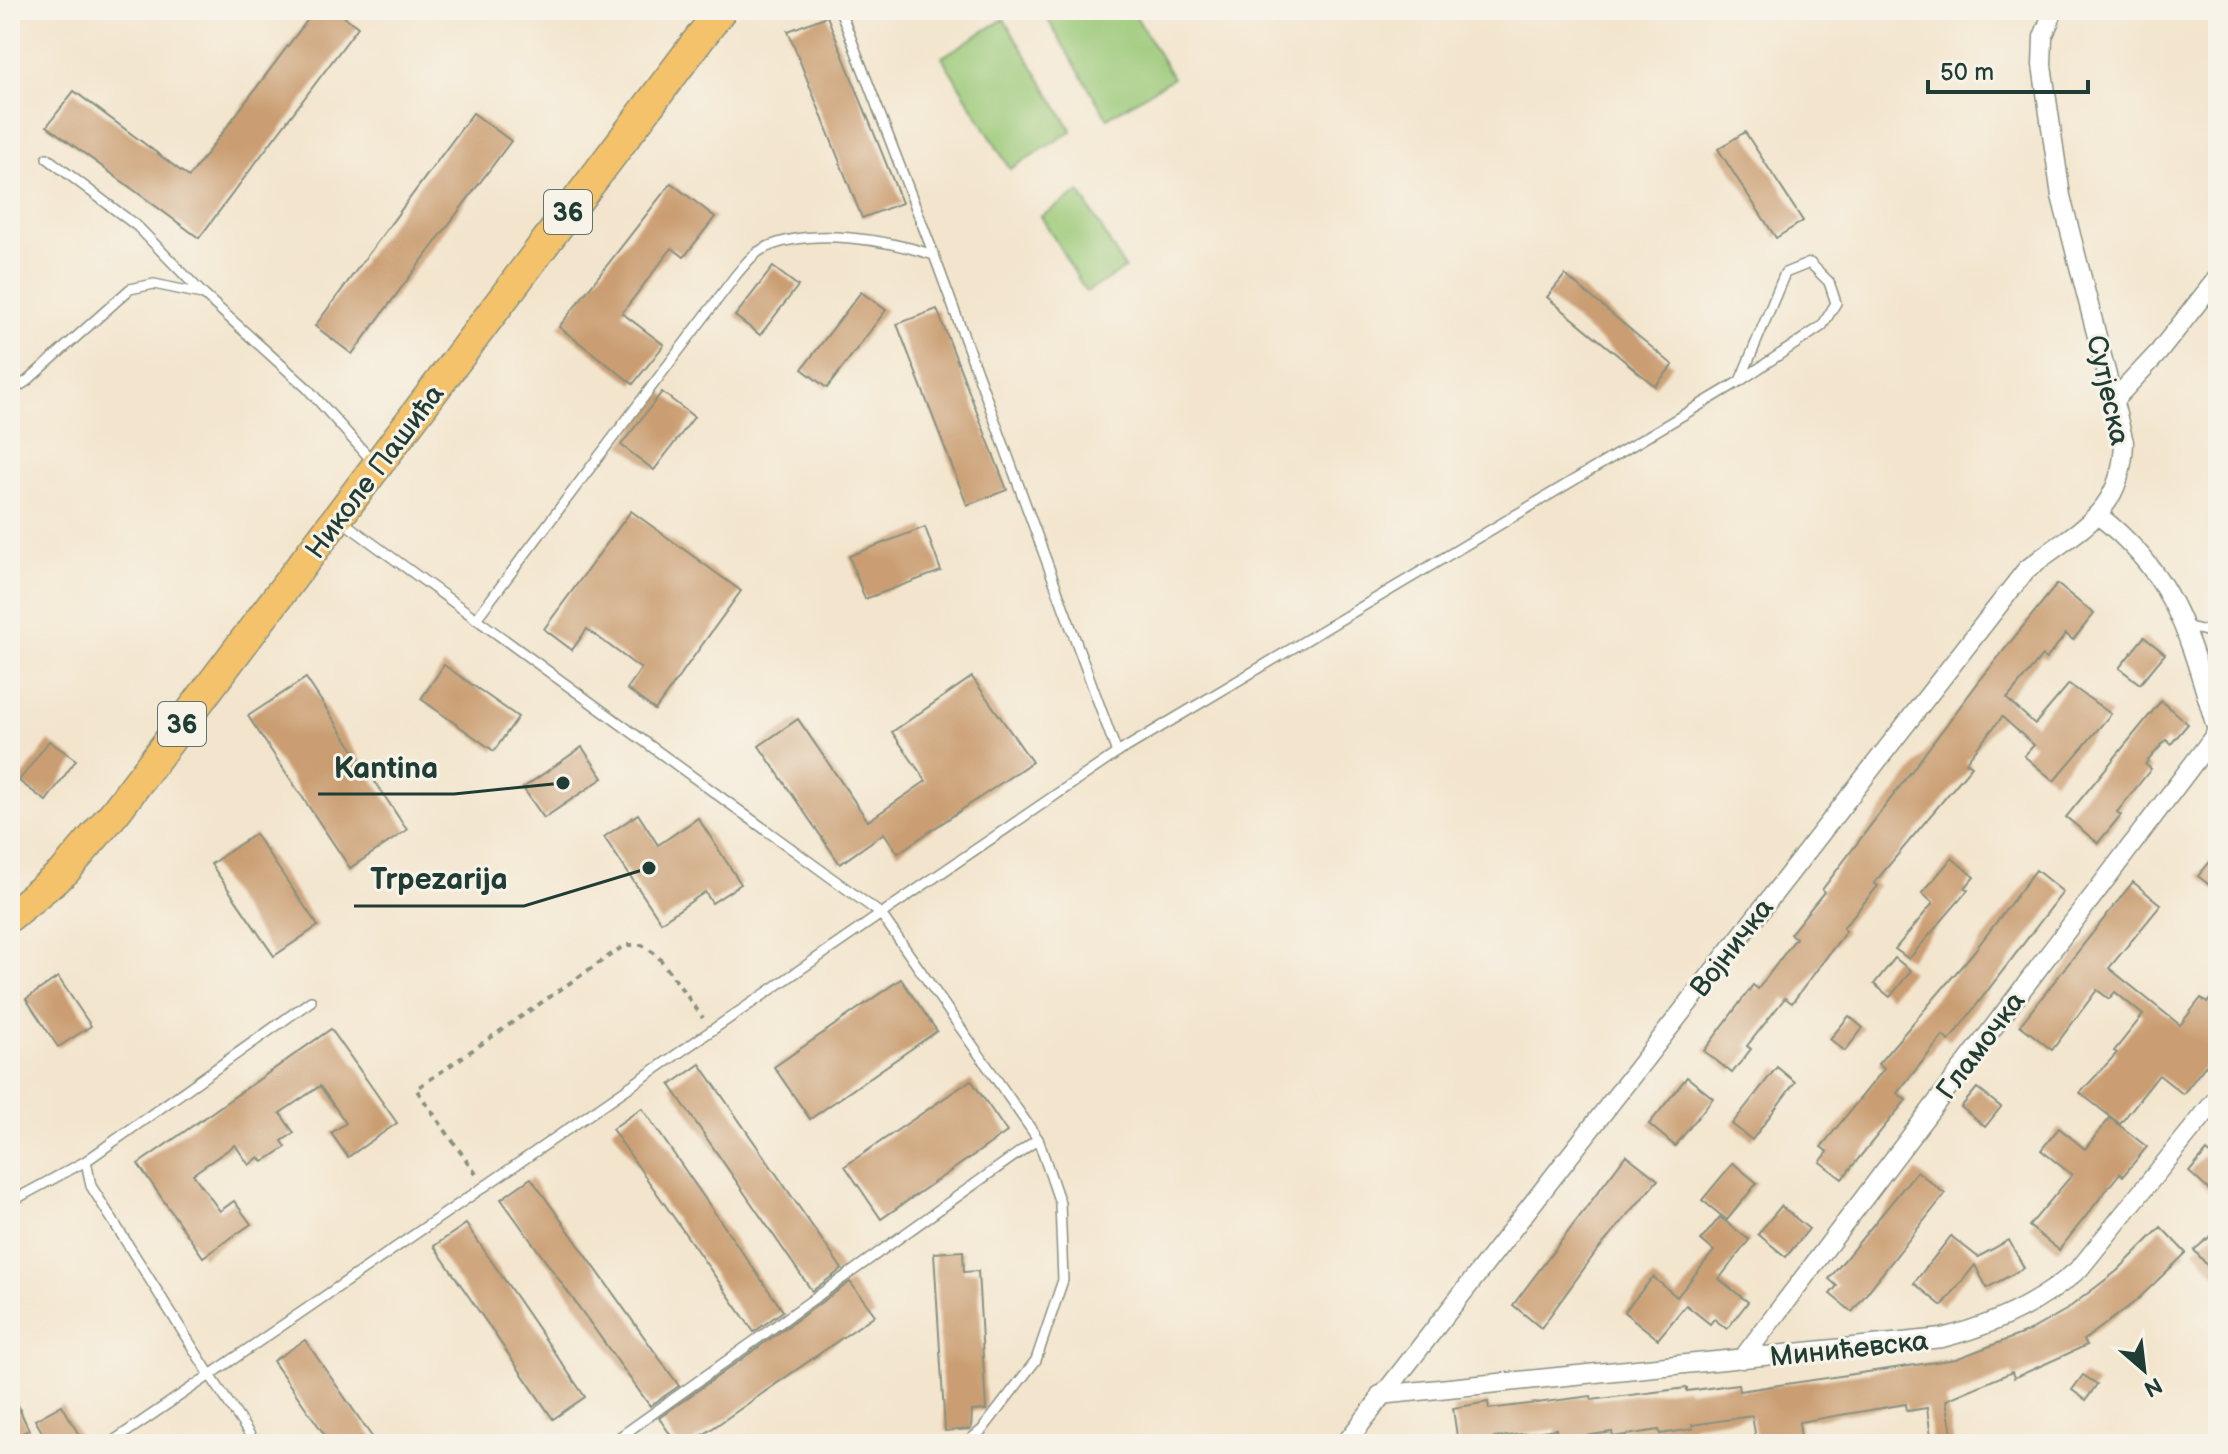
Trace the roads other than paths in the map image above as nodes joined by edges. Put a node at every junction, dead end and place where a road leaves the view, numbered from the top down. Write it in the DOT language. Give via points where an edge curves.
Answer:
graph roads {
  1 [pos="840,10"];
  2 [pos="2054,10"];
  3 [pos="717,12"];
  4 [pos="47,158"];
  5 [pos="934,255"];
  6 [pos="2218,277"];
  7 [pos="203,294"];
  8 [pos="1740,381"];
  9 [pos="10,392"];
  10 [pos="2113,401"];
  11 [pos="377,466"];
  12 [pos="2098,515"];
  13 [pos="338,518"];
  14 [pos="476,619"];
  15 [pos="2185,626"];
  16 [pos="2218,634"];
  17 [pos="2218,732"];
  18 [pos="1117,753"];
  19 [pos="881,914"];
  20 [pos="10,916"];
  21 [pos="311,1001"];
  22 [pos="2218,1097"];
  23 [pos="1038,1139"];
  24 [pos="86,1161"];
  25 [pos="10,1202"];
  26 [pos="1742,1359"];
  27 [pos="210,1375"];
  28 [pos="1380,1395"];
  29 [pos="109,1444"];
  30 [pos="256,1444"];
  31 [pos="610,1444"];
  32 [pos="965,1444"];
  33 [pos="1345,1444"];
  1 -- 5 [label="lane"];
  2 -- 10 [label="street, Сутјеска" via="2043,37 2042,65 2057,167"];
  3 -- 11 [label="main road, Николе Пашића / 36"];
  4 -- 7 [label="lane" via="138,227"];
  5 -- 14 [label="lane" via="899,244 835,238 782,241 759,251"];
  5 -- 18 [label="lane"];
  6 -- 10 [label="street"];
  7 -- 9 [label="lane" via="154,284 130,289"];
  7 -- 11 [label="lane" via="307,388"];
  8 -- 8 [label="lane" via="1822,326 1836,303 1829,282 1810,263 1785,273"];
  8 -- 18 [label="lane"];
  10 -- 12 [label="street, Сутјеска" via="2124,442 2124,468 2117,489"];
  11 -- 13 [label="main road, Николе Пашића / 36"];
  12 -- 15 [label="street" via="2159,573"];
  12 -- 28 [label="street, Војничка" via="2026,570"];
  13 -- 14 [label="lane"];
  13 -- 20 [label="main road, Николе Пашића / 36" via="101,829 65,871"];
  14 -- 19 [label="lane"];
  15 -- 16 [label="lane"];
  15 -- 17 [label="street"];
  17 -- 26 [label="street, Гламочка"];
  18 -- 19 [label="lane"];
  19 -- 23 [label="lane"];
  19 -- 27 [label="lane"];
  21 -- 24 [label="lane"];
  22 -- 26 [label="street, Минићевска" via="2080,1268 2021,1310 1942,1338"];
  23 -- 31 [label="lane"];
  23 -- 32 [label="lane" via="1060,1203 1063,1280 1036,1360"];
  24 -- 25 [label="lane"];
  24 -- 27 [label="lane" via="91,1186"];
  26 -- 28 [label="street, Минићевска"];
  27 -- 29 [label="lane"];
  27 -- 30 [label="lane"];
  28 -- 33 [label="street, Војничка"];
}
